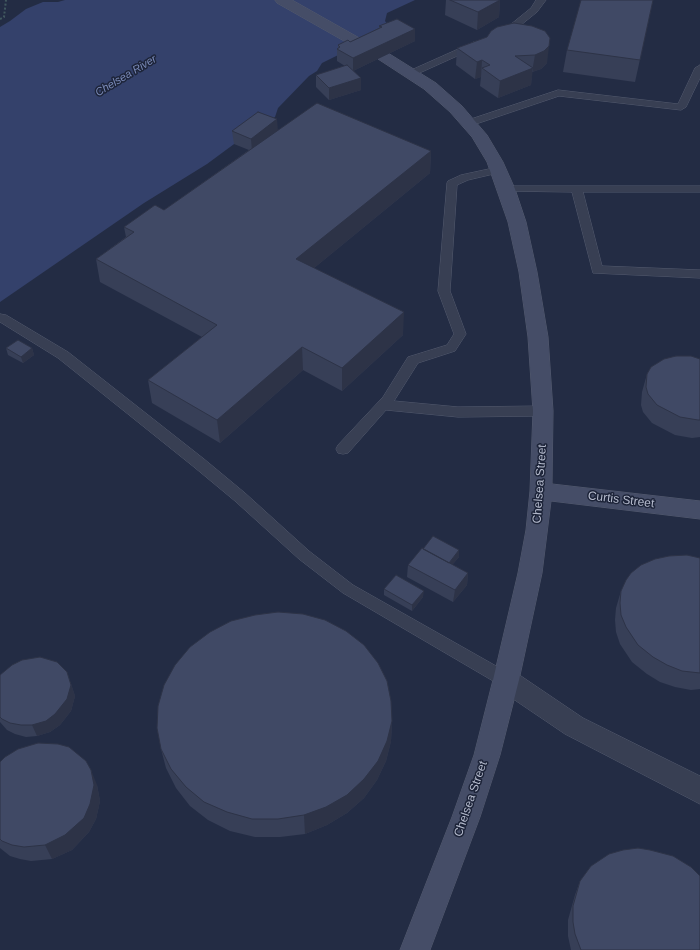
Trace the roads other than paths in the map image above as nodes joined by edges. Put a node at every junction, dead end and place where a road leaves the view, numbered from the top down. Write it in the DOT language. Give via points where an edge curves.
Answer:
graph roads {
  1 [pos="282,0"];
  2 [pos="541,0"];
  3 [pos="365,47"];
  4 [pos="383,56"];
  5 [pos="700,68"];
  6 [pos="405,69"];
  7 [pos="469,123"];
  8 [pos="498,170"];
  9 [pos="506,189"];
  10 [pos="577,189"];
  11 [pos="700,189"];
  12 [pos="700,274"];
  13 [pos="2,318"];
  14 [pos="382,405"];
  15 [pos="542,411"];
  16 [pos="343,449"];
  17 [pos="542,491"];
  18 [pos="700,510"];
  19 [pos="506,680"];
  20 [pos="700,790"];
  21 [pos="415,950"];
  1 -- 3 [label="main road"];
  2 -- 6 [label="lane" via="534,10 513,27"];
  4 -- 6 [label="main road, Chelsea Street"];
  5 -- 7 [label="lane" via="681,107 558,93"];
  6 -- 7 [label="main road, Chelsea Street" via="443,96"];
  7 -- 8 [label="main road, Chelsea Street" via="487,148"];
  8 -- 9 [label="main road, Chelsea Street"];
  8 -- 14 [label="lane" via="465,177 452,183 444,291 460,334 451,348 413,360 388,400"];
  9 -- 10 [label="lane"];
  9 -- 15 [label="main road, Chelsea Street" via="519,229 532,293 538,337"];
  10 -- 11 [label="lane"];
  10 -- 12 [label="lane" via="597,270"];
  13 -- 19 [label="lane" via="63,356 205,468 304,555 348,589"];
  14 -- 15 [label="lane" via="458,412"];
  14 -- 16 [label="lane"];
  15 -- 17 [label="main road, Chelsea Street"];
  17 -- 18 [label="main road, Curtis Street"];
  17 -- 19 [label="main road, Chelsea Street" via="530,573"];
  19 -- 20 [label="street" via="579,729"];
  19 -- 21 [label="main road, Chelsea Street" via="487,755"];
}
